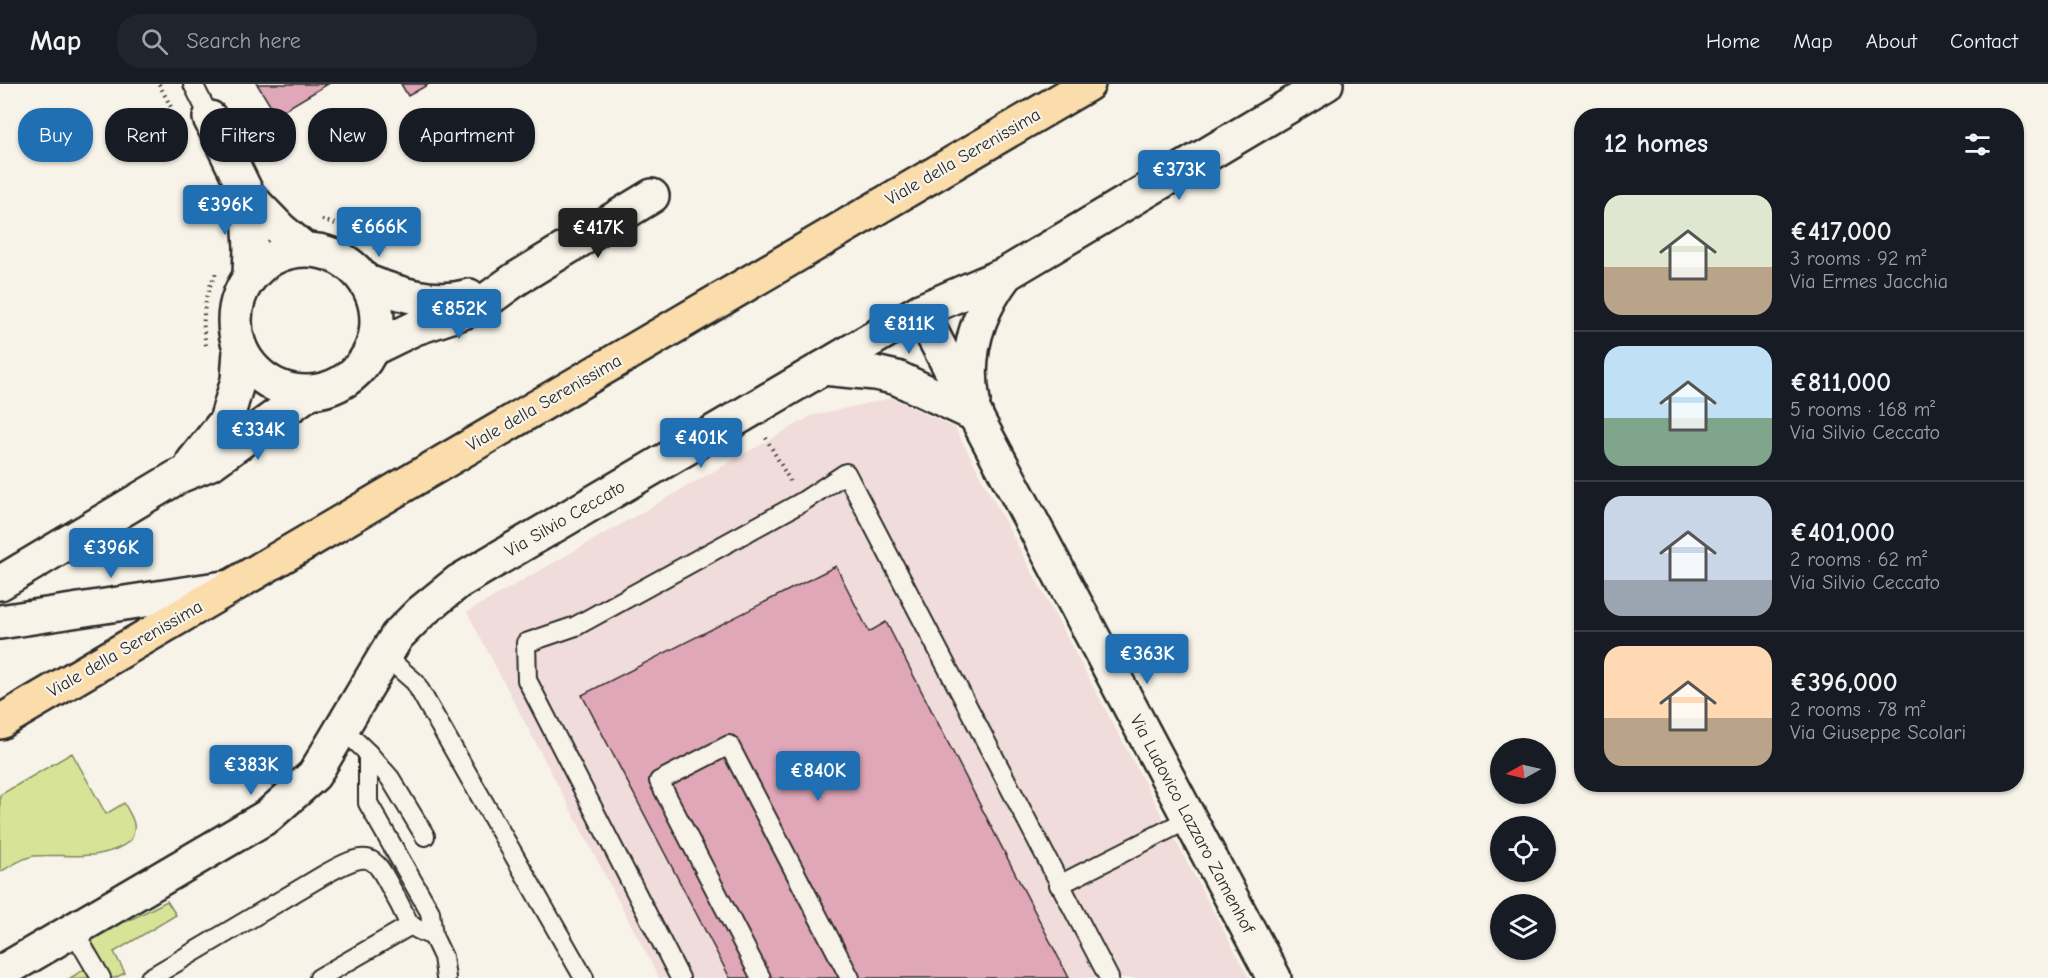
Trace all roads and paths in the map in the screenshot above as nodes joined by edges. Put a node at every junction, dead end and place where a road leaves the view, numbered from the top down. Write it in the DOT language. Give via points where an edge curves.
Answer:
graph roads {
  1 [pos="159,84"];
  2 [pos="193,84"];
  3 [pos="1088,84"];
  4 [pos="1326,84"];
  5 [pos="171,108"];
  6 [pos="205,108"];
  7 [pos="231,162"];
  8 [pos="248,196"];
  9 [pos="652,196"];
  10 [pos="315,218"];
  11 [pos="304,249"];
  12 [pos="381,252"];
  13 [pos="235,271"];
  14 [pos="1006,273"];
  15 [pos="516,279"];
  16 [pos="365,281"];
  17 [pos="920,311"];
  18 [pos="240,350"];
  19 [pos="372,350"];
  20 [pos="208,351"];
  21 [pos="822,368"];
  22 [pos="308,393"];
  23 [pos="750,411"];
  24 [pos="976,415"];
  25 [pos="179,476"];
  26 [pos="802,502"];
  27 [pos="0,583"];
  28 [pos="230,587"];
  29 [pos="0,622"];
  30 [pos="385,656"];
  31 [pos="0,722"];
  32 [pos="343,729"];
  33 [pos="368,753"];
  34 [pos="1189,819"];
  35 [pos="425,836"];
  36 [pos="1059,885"];
  37 [pos="411,925"];
  38 [pos="73,930"];
  39 [pos="433,936"];
  40 [pos="18,970"];
  41 [pos="100,978"];
  42 [pos="150,978"];
  43 [pos="319,978"];
  44 [pos="446,978"];
  45 [pos="584,978"];
  46 [pos="680,978"];
  47 [pos="761,978"];
  48 [pos="849,978"];
  49 [pos="1109,978"];
  50 [pos="1274,978"];
  1 -- 5 [label="path"];
  2 -- 6 [label="lane"];
  3 -- 28 [label="main road, Viale della Serenissima"];
  4 -- 14 [label="street"];
  7 -- 8 [label="street"];
  8 -- 11 [label="street"];
  8 -- 13 [label="street" via="251,248"];
  9 -- 15 [label="street"];
  10 -- 12 [label="path" via="349,228"];
  11 -- 13 [label="street" via="284,252"];
  11 -- 16 [label="street" via="328,252 349,263"];
  13 -- 18 [label="street" via="240,292 235,331"];
  13 -- 20 [label="path" via="209,288 204,313"];
  14 -- 17 [label="street, Via Silvio Ceccato"];
  14 -- 24 [label="street" via="976,327 970,370"];
  15 -- 16 [label="street" via="462,298 445,299 423,299"];
  15 -- 19 [label="street" via="466,311 415,327"];
  16 -- 19 [label="street" via="375,303 377,327"];
  17 -- 21 [label="street, Via Silvio Ceccato"];
  17 -- 24 [label="street, Via Ludovico Lazzaro Zamenhof"];
  18 -- 22 [label="street" via="267,381 286,390"];
  18 -- 25 [label="street" via="238,380 226,421"];
  19 -- 22 [label="street" via="346,381"];
  21 -- 23 [label="street, Via Silvio Ceccato"];
  21 -- 24 [label="street" via="897,378"];
  22 -- 25 [label="street" via="211,463"];
  23 -- 26 [label="path"];
  23 -- 30 [label="street, Via Silvio Ceccato" via="458,582 420,612 397,636"];
  24 -- 34 [label="street, Via Ludovico Lazzaro Zamenhof"];
  25 -- 27 [label="street"];
  26 -- 36 [label="lane" via="846,473"];
  26 -- 46 [label="lane" via="576,626 526,643 527,680"];
  28 -- 29 [label="street"];
  28 -- 31 [label="main road, Viale della Serenissima"];
  30 -- 32 [label="street, Via Silvio Ceccato"];
  30 -- 45 [label="lane" via="415,682"];
  32 -- 33 [label="lane"];
  32 -- 38 [label="street, Via Silvio Ceccato" via="314,775 268,816"];
  33 -- 35 [label="lane" via="390,778"];
  33 -- 39 [label="lane" via="368,803 430,912"];
  34 -- 36 [label="lane"];
  34 -- 50 [label="street, Via Ludovico Lazzaro Zamenhof"];
  36 -- 49 [label="lane"];
  37 -- 39 [label="lane"];
  37 -- 42 [label="lane" via="379,867 370,859 358,858"];
  37 -- 43 [label="lane"];
  38 -- 40 [label="street, Via Silvio Ceccato"];
  38 -- 41 [label="lane"];
  39 -- 44 [label="lane" via="443,957"];
  47 -- 48 [label="lane" via="659,781 729,745"];
}
